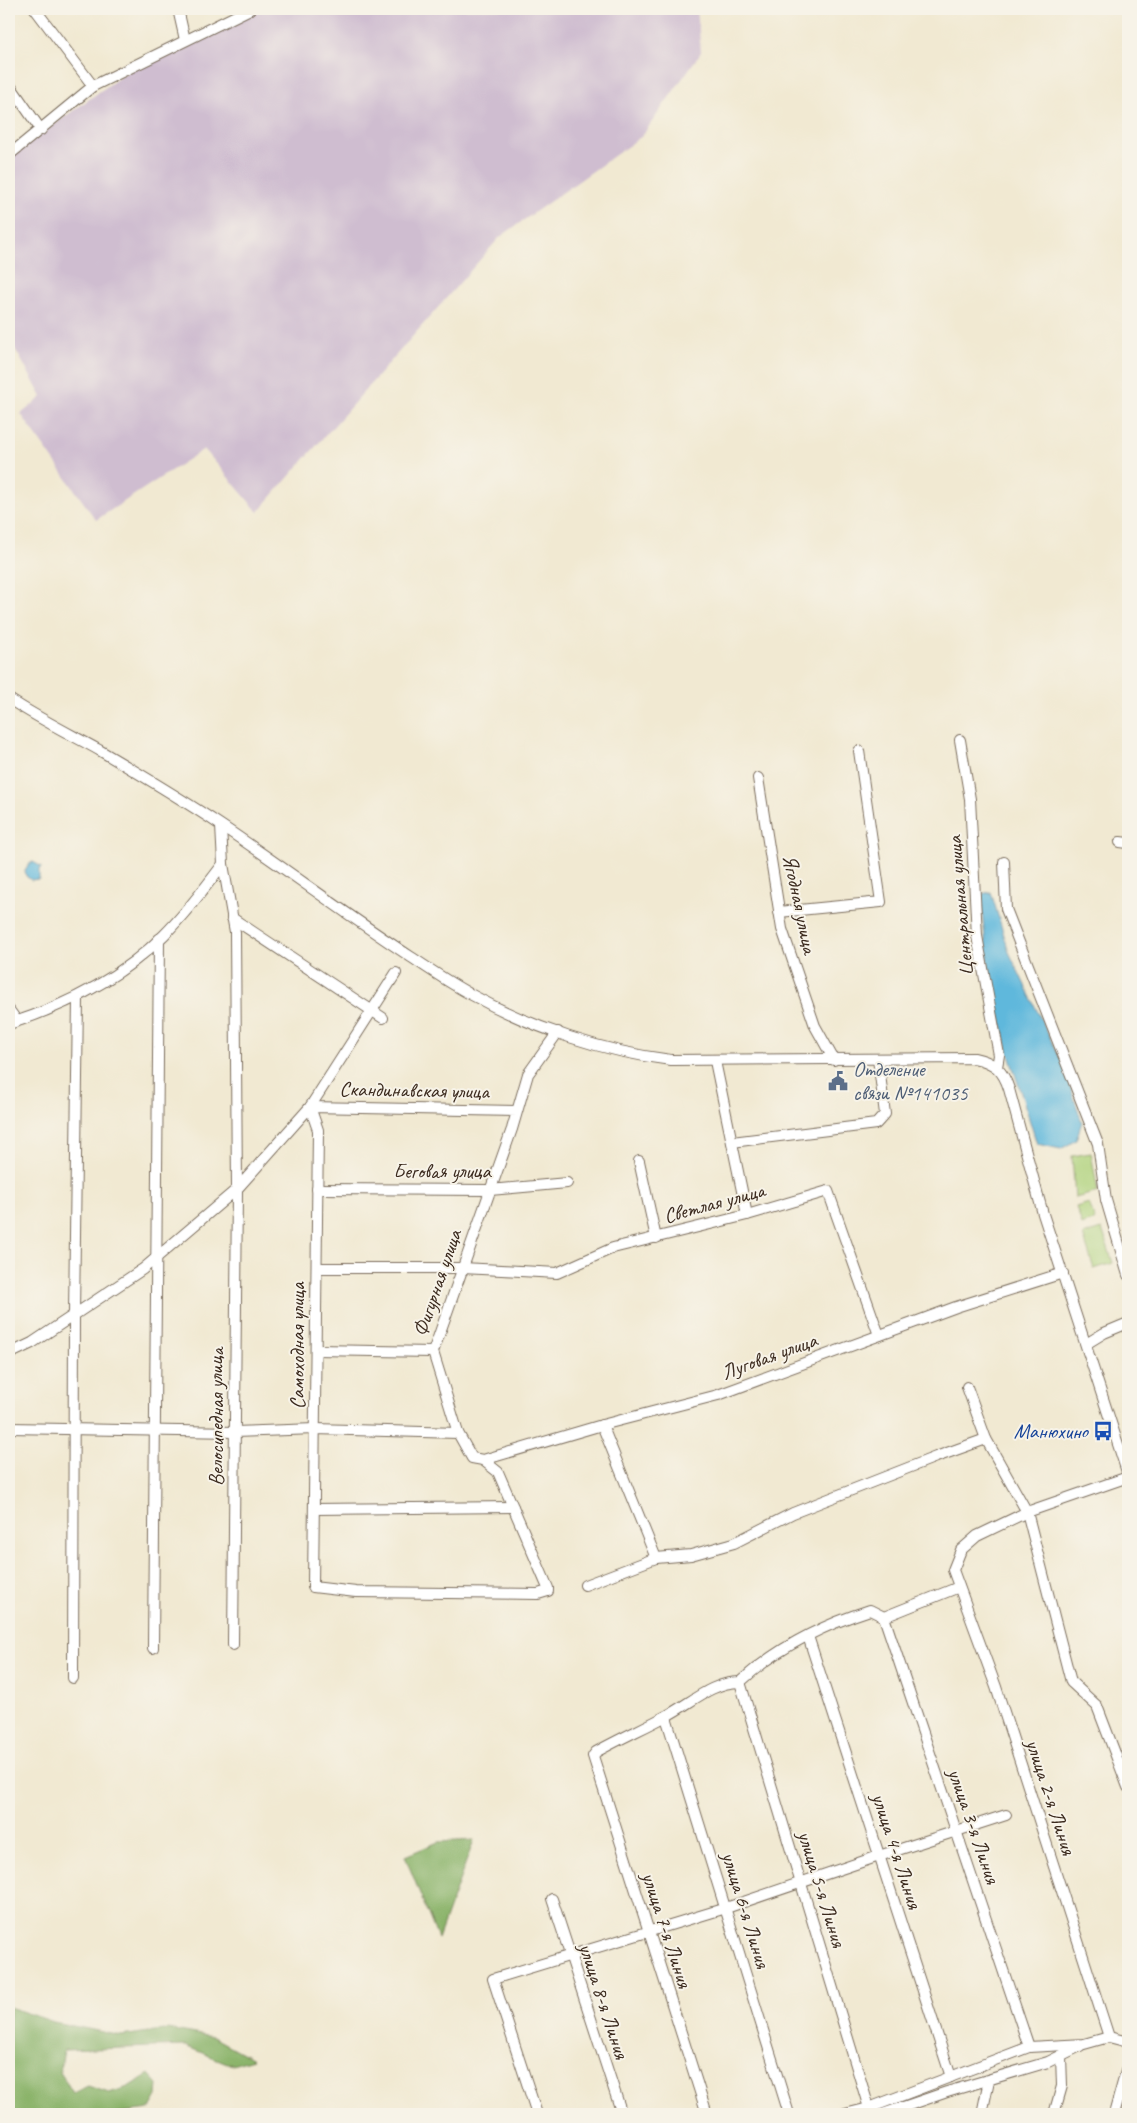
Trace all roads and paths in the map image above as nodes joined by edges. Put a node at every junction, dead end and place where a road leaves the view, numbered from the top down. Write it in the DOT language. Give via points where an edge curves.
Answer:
graph roads {
  1 [pos="35,9"];
  2 [pos="178,9"];
  3 [pos="250,9"];
  4 [pos="185,40"];
  5 [pos="9,84"];
  6 [pos="93,86"];
  7 [pos="41,130"];
  8 [pos="9,155"];
  9 [pos="9,699"];
  10 [pos="960,740"];
  11 [pos="860,751"];
  12 [pos="758,778"];
  13 [pos="221,826"];
  14 [pos="1004,862"];
  15 [pos="223,864"];
  16 [pos="778,912"];
  17 [pos="232,918"];
  18 [pos="159,939"];
  19 [pos="396,973"];
  20 [pos="78,996"];
  21 [pos="9,1010"];
  22 [pos="371,1011"];
  23 [pos="383,1018"];
  24 [pos="13,1023"];
  25 [pos="558,1032"];
  26 [pos="878,1059"];
  27 [pos="834,1060"];
  28 [pos="715,1061"];
  29 [pos="997,1067"];
  30 [pos="310,1107"];
  31 [pos="517,1111"];
  32 [pos="732,1142"];
  33 [pos="639,1161"];
  34 [pos="567,1184"];
  35 [pos="237,1189"];
  36 [pos="317,1189"];
  37 [pos="490,1190"];
  38 [pos="747,1214"];
  39 [pos="656,1238"];
  40 [pos="156,1258"];
  41 [pos="317,1268"];
  42 [pos="462,1268"];
  43 [pos="1063,1273"];
  44 [pos="1128,1275"];
  45 [pos="74,1315"];
  46 [pos="1128,1324"];
  47 [pos="879,1335"];
  48 [pos="1086,1344"];
  49 [pos="316,1350"];
  50 [pos="433,1352"];
  51 [pos="9,1354"];
  52 [pos="967,1387"];
  53 [pos="602,1425"];
  54 [pos="9,1428"];
  55 [pos="74,1429"];
  56 [pos="315,1429"];
  57 [pos="155,1430"];
  58 [pos="235,1432"];
  59 [pos="458,1433"];
  60 [pos="986,1439"];
  61 [pos="483,1460"];
  62 [pos="1128,1476"];
  63 [pos="513,1507"];
  64 [pos="314,1509"];
  65 [pos="1026,1512"];
  66 [pos="656,1558"];
  67 [pos="585,1585"];
  68 [pos="313,1587"];
  69 [pos="959,1587"];
  70 [pos="884,1617"];
  71 [pos="808,1636"];
  72 [pos="233,1645"];
  73 [pos="153,1648"];
  74 [pos="73,1678"];
  75 [pos="740,1682"];
  76 [pos="666,1716"];
  77 [pos="1128,1787"];
  78 [pos="1006,1815"];
  79 [pos="956,1832"];
  80 [pos="879,1856"];
  81 [pos="801,1883"];
  82 [pos="552,1898"];
  83 [pos="726,1908"];
  84 [pos="648,1932"];
  85 [pos="570,1955"];
  86 [pos="1109,2037"];
  87 [pos="1128,2042"];
  88 [pos="1084,2044"];
  89 [pos="1029,2047"];
  90 [pos="1061,2056"];
  91 [pos="1128,2064"];
  92 [pos="950,2077"];
  93 [pos="989,2080"];
  94 [pos="869,2108"];
  95 [pos="904,2111"];
  96 [pos="537,2114"];
  97 [pos="622,2114"];
  98 [pos="707,2114"];
  99 [pos="789,2114"];
  100 [pos="845,2114"];
  101 [pos="884,2114"];
  102 [pos="982,2114"];
  103 [pos="1054,2114"];
  104 [pos="1114,2114"];
  1 -- 6 [label="street"];
  2 -- 4 [label="street"];
  3 -- 4 [label="street"];
  4 -- 6 [label="street"];
  5 -- 7 [label="street"];
  6 -- 7 [label="street"];
  7 -- 8 [label="street"];
  9 -- 13 [label="street"];
  10 -- 29 [label="street, Центральная улица" via="970,798 978,936 1000,1055"];
  11 -- 16 [label="street" via="881,902"];
  12 -- 16 [label="street, Ягодная улица"];
  13 -- 15 [label="street, Велосипедная улица"];
  13 -- 25 [label="street" via="463,990"];
  14 -- 44 [label="street" via="1006,909 1098,1144 1106,1200"];
  15 -- 17 [label="street, Велосипедная улица"];
  15 -- 18 [label="street"];
  16 -- 27 [label="street, Ягодная улица" via="815,1026"];
  17 -- 22 [label="street"];
  17 -- 35 [label="street, Велосипедная улица" via="236,932"];
  18 -- 20 [label="street" via="134,961"];
  18 -- 40 [label="street"];
  19 -- 22 [label="street"];
  20 -- 24 [label="street"];
  20 -- 45 [label="street"];
  21 -- 24 [label="street"];
  22 -- 23 [label="street"];
  22 -- 30 [label="street"];
  25 -- 28 [label="street" via="643,1057"];
  25 -- 31 [label="street, Фигурная улица" via="528,1074"];
  26 -- 27 [label="street"];
  26 -- 29 [label="street" via="974,1058"];
  26 -- 32 [label="street" via="885,1114 876,1124"];
  27 -- 28 [label="street"];
  28 -- 32 [label="street"];
  29 -- 43 [label="street" via="1009,1089 1043,1214"];
  30 -- 31 [label="street, Скандинавская улица"];
  30 -- 35 [label="street"];
  30 -- 36 [label="street, Самоходная улица" via="318,1130"];
  31 -- 37 [label="street, Фигурная улица"];
  32 -- 38 [label="street"];
  33 -- 39 [label="street"];
  34 -- 37 [label="street, Беговая улица"];
  35 -- 40 [label="street"];
  35 -- 58 [label="street, Велосипедная улица"];
  36 -- 37 [label="street, Беговая улица"];
  36 -- 41 [label="street, Самоходная улица"];
  37 -- 42 [label="street, Фигурная улица"];
  38 -- 39 [label="street, Светлая улица"];
  38 -- 47 [label="street, Светлая улица" via="828,1191"];
  39 -- 42 [label="street, Светлая улица" via="613,1248 557,1272"];
  40 -- 45 [label="street"];
  40 -- 57 [label="street"];
  41 -- 42 [label="street, Светлая улица"];
  41 -- 49 [label="street, Самоходная улица"];
  42 -- 50 [label="street, Фигурная улица"];
  43 -- 47 [label="street, Луговая улица"];
  43 -- 48 [label="street"];
  45 -- 51 [label="street"];
  45 -- 55 [label="street"];
  46 -- 48 [label="street"];
  47 -- 53 [label="street, Луговая улица" via="718,1394"];
  48 -- 62 [label="street"];
  49 -- 50 [label="street"];
  49 -- 56 [label="street, Самоходная улица"];
  50 -- 59 [label="street, Фигурная улица"];
  52 -- 60 [label="street"];
  53 -- 61 [label="street, Луговая улица"];
  53 -- 66 [label="street"];
  54 -- 55 [label="street"];
  55 -- 57 [label="street"];
  55 -- 74 [label="street"];
  56 -- 58 [label="street"];
  56 -- 59 [label="street"];
  56 -- 64 [label="street, Самоходная улица"];
  57 -- 58 [label="street"];
  57 -- 73 [label="street"];
  58 -- 72 [label="street, Велосипедная улица"];
  59 -- 61 [label="street, Фигурная улица" via="472,1458"];
  60 -- 65 [label="street"];
  60 -- 66 [label="street" via="792,1513 734,1543 691,1554"];
  61 -- 63 [label="street, Фигурная улица" via="498,1472"];
  62 -- 65 [label="street"];
  63 -- 64 [label="street"];
  63 -- 68 [label="street, Фигурная улица" via="548,1591 538,1594 356,1592"];
  64 -- 68 [label="street, Самоходная улица"];
  65 -- 69 [label="street, улица 2-я Линия" via="977,1536 961,1550 953,1570"];
  65 -- 77 [label="street" via="1071,1682 1097,1706"];
  66 -- 67 [label="street"];
  69 -- 70 [label="street"];
  69 -- 86 [label="street, улица 2-я Линия" via="996,1687"];
  70 -- 71 [label="street" via="870,1610"];
  70 -- 79 [label="street, улица 3-я Линия"];
  71 -- 75 [label="street" via="762,1663"];
  71 -- 80 [label="street, улица 4-я Линия"];
  75 -- 76 [label="street" via="728,1682 706,1692"];
  75 -- 81 [label="street, улица 5-я Линия"];
  76 -- 83 [label="street, улица 6-я Линия"];
  76 -- 84 [label="street, улица 7-я Линия" via="593,1756"];
  78 -- 79 [label="street"];
  79 -- 80 [label="street"];
  79 -- 89 [label="street, улица 3-я Линия"];
  80 -- 81 [label="street"];
  80 -- 92 [label="street, улица 4-я Линия"];
  81 -- 83 [label="street"];
  81 -- 94 [label="street, улица 5-я Линия"];
  82 -- 85 [label="street, улица 8-я Линия"];
  83 -- 84 [label="street"];
  83 -- 99 [label="street, улица 6-я Линия"];
  84 -- 85 [label="street"];
  84 -- 98 [label="street, улица 7-я Линия"];
  85 -- 96 [label="street" via="494,1978"];
  85 -- 97 [label="street, улица 8-я Линия"];
  86 -- 87 [label="street"];
  86 -- 88 [label="street"];
  88 -- 89 [label="street"];
  88 -- 90 [label="street"];
  89 -- 92 [label="street"];
  90 -- 93 [label="street"];
  90 -- 103 [label="street" via="1062,2086"];
  91 -- 104 [label="street"];
  92 -- 94 [label="street"];
  93 -- 95 [label="street" via="947,2092"];
  93 -- 102 [label="street"];
  94 -- 100 [label="street"];
  95 -- 101 [label="street"];
}
